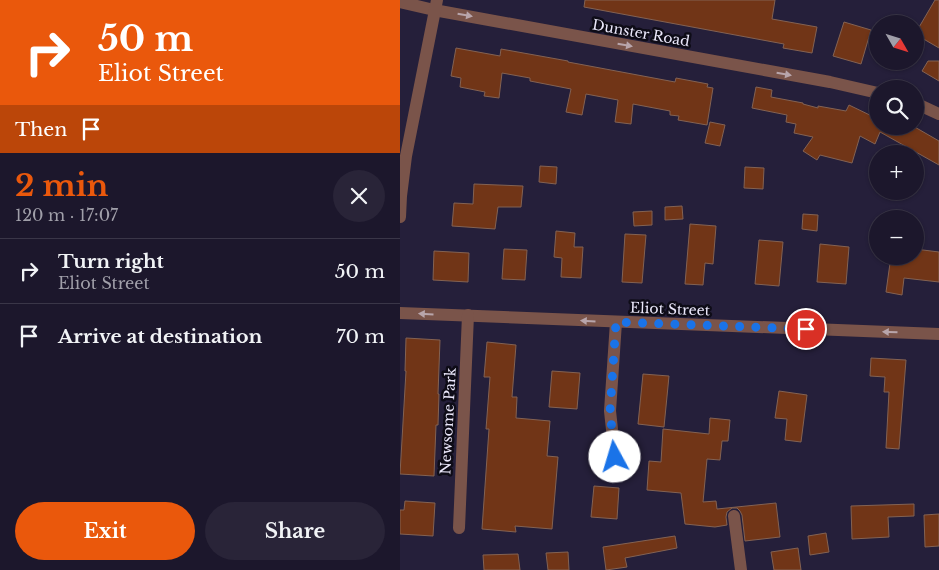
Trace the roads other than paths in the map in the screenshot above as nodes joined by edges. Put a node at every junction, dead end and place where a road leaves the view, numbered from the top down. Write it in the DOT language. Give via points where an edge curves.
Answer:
graph roads {
  1 [pos="400,2"];
  2 [pos="436,5"];
  3 [pos="869,91"];
  4 [pos="924,107"];
  5 [pos="939,114"];
  6 [pos="403,156"];
  7 [pos="400,217"];
  8 [pos="400,313"];
  9 [pos="468,315"];
  10 [pos="616,322"];
  11 [pos="939,334"];
  12 [pos="615,457"];
  13 [pos="734,516"];
  14 [pos="459,528"];
  15 [pos="741,570"];
  1 -- 2 [label="street, Dunster Road"];
  2 -- 3 [label="street, Dunster Road, one-way"];
  2 -- 6 [label="street"];
  4 -- 5 [label="street"];
  6 -- 7 [label="street"];
  9 -- 8 [label="street, Eliot Street, one-way"];
  10 -- 9 [label="street, Eliot Street, one-way"];
  9 -- 14 [label="street, Newsome Park"];
  11 -- 10 [label="street, Eliot Street, one-way"];
  10 -- 12 [label="street" via="610,412"];
  13 -- 15 [label="street"];
}
